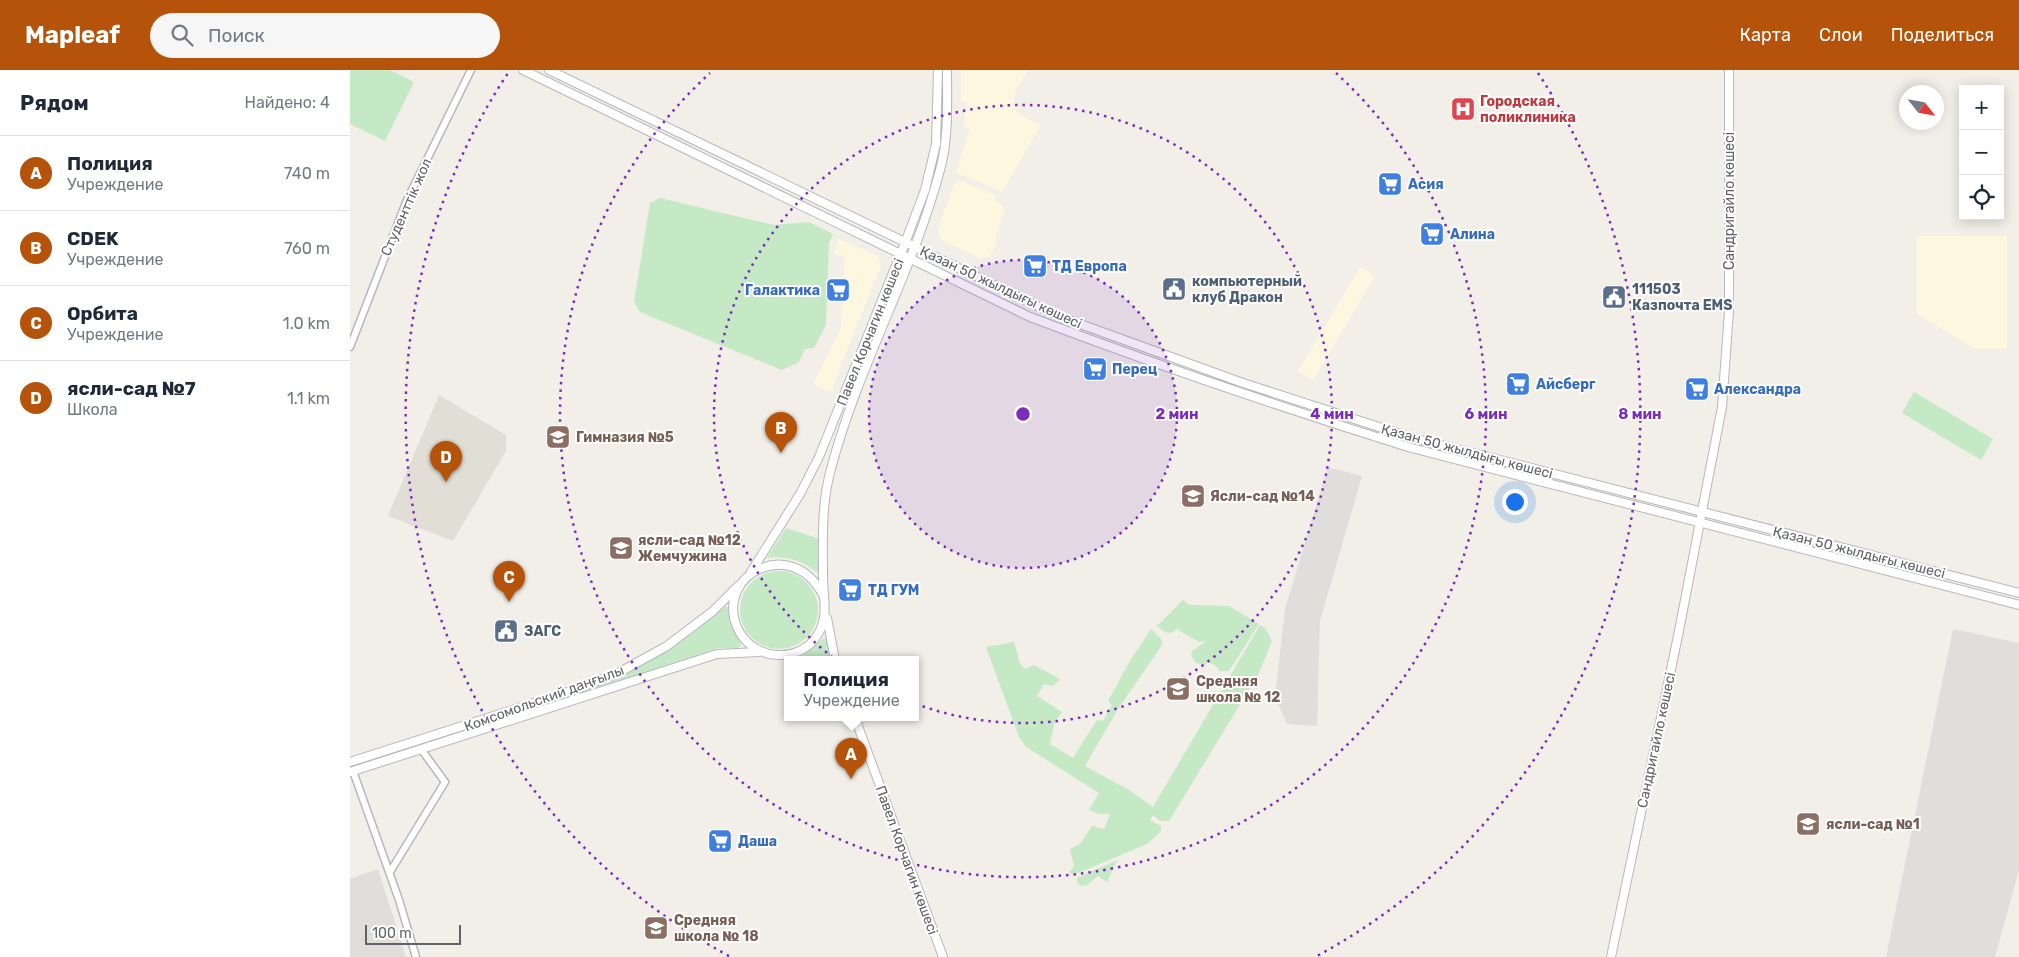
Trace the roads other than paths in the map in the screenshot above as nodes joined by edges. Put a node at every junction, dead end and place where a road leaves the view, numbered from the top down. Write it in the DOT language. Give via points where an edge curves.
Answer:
graph roads {
  1 [pos="471,70"];
  2 [pos="523,70"];
  3 [pos="549,70"];
  4 [pos="938,70"];
  5 [pos="947,70"];
  6 [pos="1729,70"];
  7 [pos="618,103"];
  8 [pos="612,114"];
  9 [pos="731,158"];
  10 [pos="726,169"];
  11 [pos="929,192"];
  12 [pos="906,243"];
  13 [pos="913,247"];
  14 [pos="905,256"];
  15 [pos="882,302"];
  16 [pos="890,305"];
  17 [pos="1119,338"];
  18 [pos="350,346"];
  19 [pos="1115,349"];
  20 [pos="1450,446"];
  21 [pos="1447,458"];
  22 [pos="1648,498"];
  23 [pos="1645,509"];
  24 [pos="1702,510"];
  25 [pos="1700,522"];
  26 [pos="1790,535"];
  27 [pos="1788,545"];
  28 [pos="746,579"];
  29 [pos="2019,593"];
  30 [pos="823,595"];
  31 [pos="2019,605"];
  32 [pos="826,611"];
  33 [pos="762,652"];
  34 [pos="772,655"];
  35 [pos="834,656"];
  36 [pos="784,660"];
  37 [pos="852,721"];
  38 [pos="856,721"];
  39 [pos="861,734"];
  40 [pos="418,741"];
  41 [pos="421,749"];
  42 [pos="350,762"];
  43 [pos="352,772"];
  44 [pos="390,872"];
  45 [pos="416,957"];
  46 [pos="943,957"];
  47 [pos="1611,957"];
  1 -- 18 [label="street, Студенттік жол" via="407,200"];
  2 -- 8 [label="street"];
  3 -- 7 [label="street"];
  4 -- 11 [label="street, Павел Корчагин көшесі" via="936,144"];
  5 -- 11 [label="street, Павел Корчагин көшесі" via="945,146"];
  6 -- 24 [label="street, Сандригайло көшесі" via="1726,374"];
  7 -- 8 [label="street"];
  7 -- 9 [label="street"];
  8 -- 10 [label="street"];
  9 -- 10 [label="street"];
  9 -- 12 [label="street, Қазан 50 жылдығы көшесі"];
  10 -- 14 [label="street, Қазан 50 жылдығы көшесі"];
  11 -- 12 [label="street, Павел Корчагин көшесі"];
  11 -- 13 [label="street, Павел Корчагин көшесі"];
  12 -- 13 [label="street, Қазан 50 жылдығы көшесі"];
  12 -- 14 [label="street, Павел Корчагин көшесі"];
  13 -- 14 [label="street, Павел Корчагин көшесі"];
  13 -- 17 [label="street, Қазан 50 жылдығы көшесі" via="1058,316"];
  14 -- 15 [label="street, Павел Корчагин көшесі"];
  14 -- 16 [label="street, Павел Корчагин көшесі"];
  14 -- 19 [label="street, Қазан 50 жылдығы көшесі" via="1030,317"];
  15 -- 16 [label="street"];
  15 -- 28 [label="street, Павел Корчагин көшесі" via="819,457 777,533"];
  16 -- 30 [label="street, Павел Корчагин көшесі" via="831,469 823,523"];
  17 -- 19 [label="street"];
  17 -- 20 [label="street, Қазан 50 жылдығы көшесі" via="1370,425"];
  19 -- 21 [label="street, Қазан 50 жылдығы көшесі" via="1346,429"];
  20 -- 21 [label="street"];
  20 -- 22 [label="street, Қазан 50 жылдығы көшесі"];
  21 -- 23 [label="street, Қазан 50 жылдығы көшесі"];
  22 -- 23 [label="street"];
  22 -- 24 [label="street, Қазан 50 жылдығы көшесі"];
  23 -- 25 [label="street, Қазан 50 жылдығы көшесі"];
  24 -- 25 [label="street, Сандригайло көшесі"];
  24 -- 26 [label="street, Қазан 50 жылдығы көшесі"];
  25 -- 27 [label="street, Қазан 50 жылдығы көшесі"];
  25 -- 47 [label="street, Сандригайло көшесі"];
  26 -- 27 [label="street"];
  26 -- 29 [label="street, Қазан 50 жылдығы көшесі"];
  27 -- 31 [label="street, Қазан 50 жылдығы көшесі"];
  28 -- 30 [label="street" via="759,569 784,564 808,574"];
  28 -- 33 [label="street" via="734,604 736,621 743,638"];
  28 -- 40 [label="street, Комсомольский даңғылы" via="667,646 618,673"];
  30 -- 32 [label="street"];
  32 -- 34 [label="street" via="818,636 809,645 798,652"];
  32 -- 35 [label="street"];
  33 -- 34 [label="street"];
  33 -- 41 [label="street, Комсомольский даңғылы" via="717,654"];
  34 -- 36 [label="street"];
  37 -- 39 [label="street, Павел Корчагин көшесі"];
  38 -- 39 [label="street, Павел Корчагин көшесі"];
  39 -- 46 [label="street, Павел Корчагин көшесі"];
  40 -- 41 [label="street"];
  40 -- 42 [label="street, Комсомольский даңғылы"];
  41 -- 43 [label="street, Комсомольский даңғылы"];
  41 -- 44 [label="street" via="445,782"];
  43 -- 44 [label="street"];
  44 -- 45 [label="street"];
}
